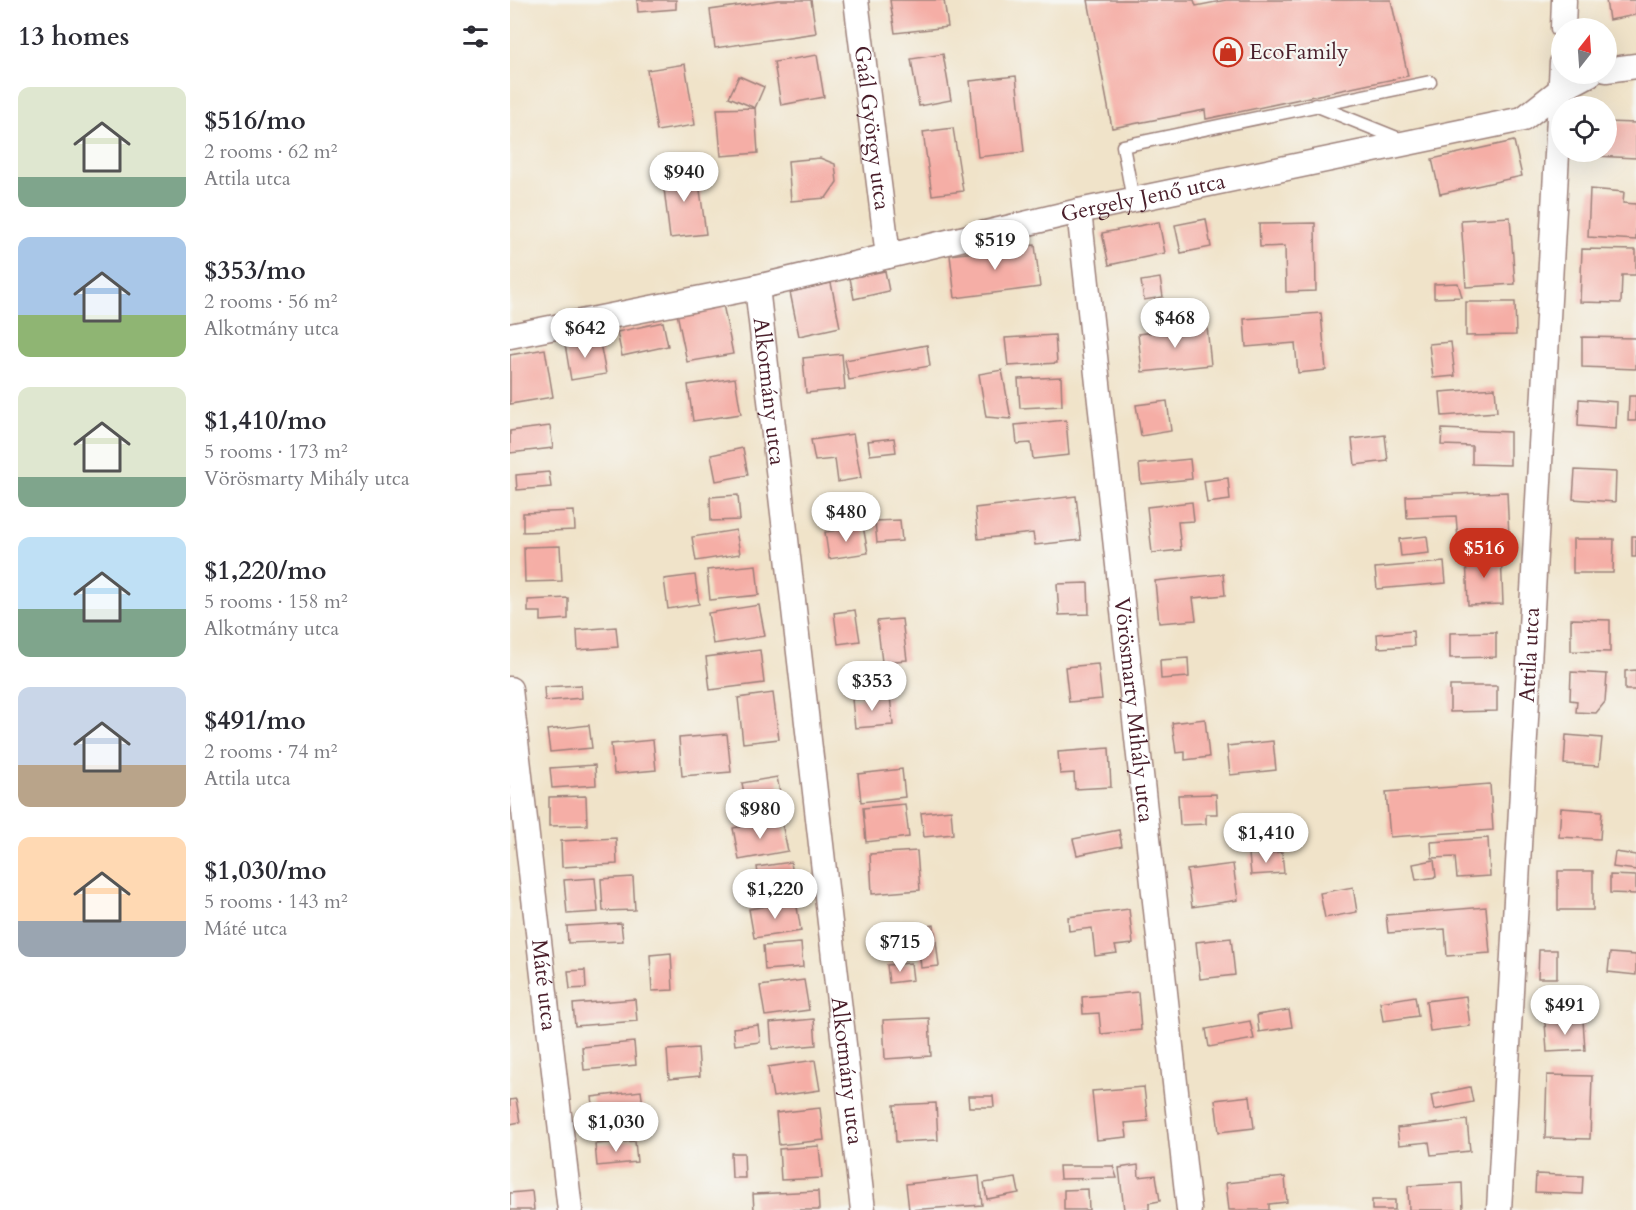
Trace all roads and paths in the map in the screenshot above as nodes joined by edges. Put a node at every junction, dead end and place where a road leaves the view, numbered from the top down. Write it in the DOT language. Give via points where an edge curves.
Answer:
graph roads {
  1 [pos="856,0"];
  2 [pos="1564,0"];
  3 [pos="1563,18"];
  4 [pos="1636,66"];
  5 [pos="1617,69"];
  6 [pos="1430,82"];
  7 [pos="1560,84"];
  8 [pos="1571,84"];
  9 [pos="1560,90"];
  10 [pos="1316,105"];
  11 [pos="1408,143"];
  12 [pos="1133,200"];
  13 [pos="1079,212"];
  14 [pos="888,256"];
  15 [pos="757,288"];
  16 [pos="510,336"];
  17 [pos="510,689"];
  18 [pos="570,1210"];
  19 [pos="863,1210"];
  20 [pos="1189,1210"];
  21 [pos="1499,1210"];
  1 -- 14 [label="street, Gaál György utca"];
  2 -- 3 [label="street"];
  4 -- 5 [label="street"];
  6 -- 10 [label="lane"];
  7 -- 9 [label="street, Attila utca"];
  8 -- 9 [label="street, Gergely Jenő utca"];
  9 -- 11 [label="street, Gergely Jenő utca" via="1523,119"];
  9 -- 21 [label="street, Attila utca"];
  10 -- 11 [label="lane"];
  10 -- 12 [label="lane" via="1124,146"];
  11 -- 12 [label="street, Gergely Jenő utca"];
  12 -- 13 [label="street, Gergely Jenő utca"];
  13 -- 14 [label="street, Gergely Jenő utca"];
  13 -- 20 [label="street, Vörösmarty Mihály utca"];
  14 -- 15 [label="street, Gergely Jenő utca"];
  15 -- 16 [label="street, Gergely Jenő utca"];
  15 -- 19 [label="street, Alkotmány utca"];
  17 -- 18 [label="street, Máté utca"];
}
